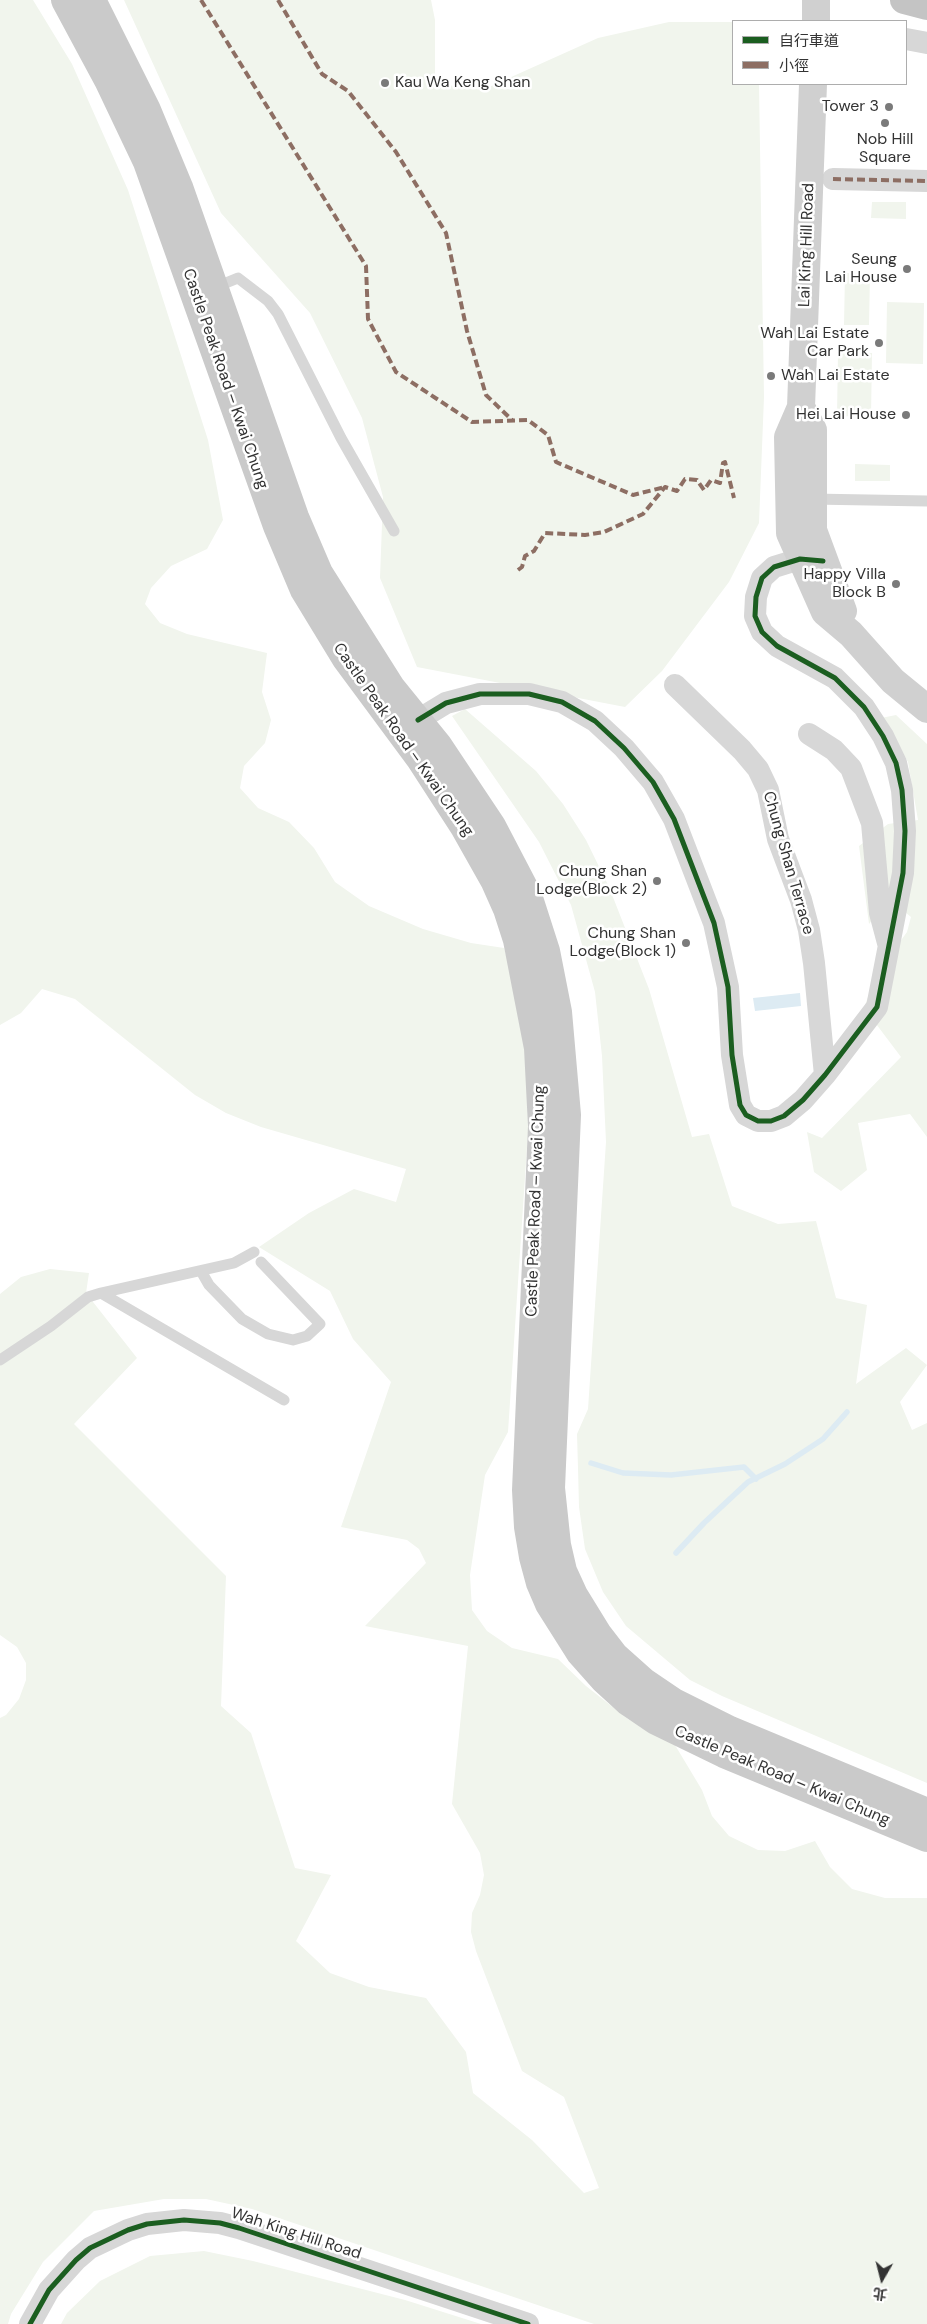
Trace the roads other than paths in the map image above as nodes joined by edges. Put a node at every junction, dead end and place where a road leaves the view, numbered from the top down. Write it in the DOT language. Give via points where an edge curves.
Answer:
graph roads {
  1 [pos="64,0"];
  2 [pos="92,0"];
  3 [pos="904,0"];
  4 [pos="927,6"];
  5 [pos="907,39"];
  6 [pos="927,43"];
  7 [pos="813,85"];
  8 [pos="821,178"];
  9 [pos="927,181"];
  10 [pos="216,287"];
  11 [pos="810,488"];
  12 [pos="927,502"];
  13 [pos="394,531"];
  14 [pos="812,560"];
  15 [pos="674,685"];
  16 [pos="927,709"];
  17 [pos="409,727"];
  18 [pos="809,734"];
  19 [pos="888,946"];
  20 [pos="825,1075"];
  21 [pos="254,1252"];
  22 [pos="261,1262"];
  23 [pos="202,1270"];
  24 [pos="101,1293"];
  25 [pos="0,1360"];
  26 [pos="284,1400"];
  27 [pos="927,1812"];
  28 [pos="927,1838"];
  29 [pos="30,2324"];
  30 [pos="528,2324"];
  1 -- 17 [label="main road, Castle Peak Road – Kwai Chung" via="108,80 157,189 294,568 332,638"];
  2 -- 10 [label="main road, Castle Peak Road – Kwai Chung" via="164,148"];
  3 -- 4 [label="highway"];
  5 -- 6 [label="street"];
  7 -- 8 [label="main road, Lai King Hill Road"];
  8 -- 9 [label="street"];
  8 -- 11 [label="main road, Lai King Hill Road" via="801,407 788,437"];
  10 -- 13 [label="lane" via="238,278 268,301 278,314 341,438"];
  10 -- 17 [label="main road, Castle Peak Road – Kwai Chung" via="307,546 350,626 391,687"];
  11 -- 12 [label="lane"];
  11 -- 14 [label="main road, Lai King Hill Road"];
  11 -- 14 [label="main road, Lai King Hill Road" via="790,533"];
  14 -- 16 [label="main road, Lai King Hill Road" via="825,612 851,634 893,681"];
  14 -- 19 [label="street" via="780,564 762,578 755,616 762,632 777,646 835,678 864,706 896,763 905,831 903,873"];
  15 -- 20 [label="street, Chung Shan Terrace" via="742,750 758,769 768,790 778,839 809,930"];
  17 -- 20 [label="street" via="446,703 480,694 529,694 562,702 594,721 624,748 653,782 674,819 690,859 724,960 735,1082 746,1115 758,1121 771,1122 784,1116"];
  17 -- 27 [label="main road, Castle Peak Road – Kwai Chung" via="449,760 505,848 534,911 553,981 562,1043 566,1115 551,1488 557,1545 574,1595 593,1628 615,1656 674,1702 730,1730"];
  17 -- 28 [label="main road, Castle Peak Road – Kwai Chung" via="507,909 532,1011 541,1084 542,1126 526,1490 533,1557 549,1604 580,1653 604,1680 656,1721 724,1754"];
  18 -- 19 [label="street" via="834,750 851,768 872,823 880,912"];
  19 -- 20 [label="street" via="877,1007"];
  21 -- 23 [label="lane" via="234,1263"];
  22 -- 23 [label="lane" via="320,1324 306,1336 293,1340 268,1334 242,1319 209,1285"];
  23 -- 24 [label="lane"];
  24 -- 25 [label="lane" via="88,1297"];
  24 -- 26 [label="lane"];
  29 -- 30 [label="street, Wah King Hill Road" via="53,2285 90,2248 138,2227 184,2220 239,2228"];
}
